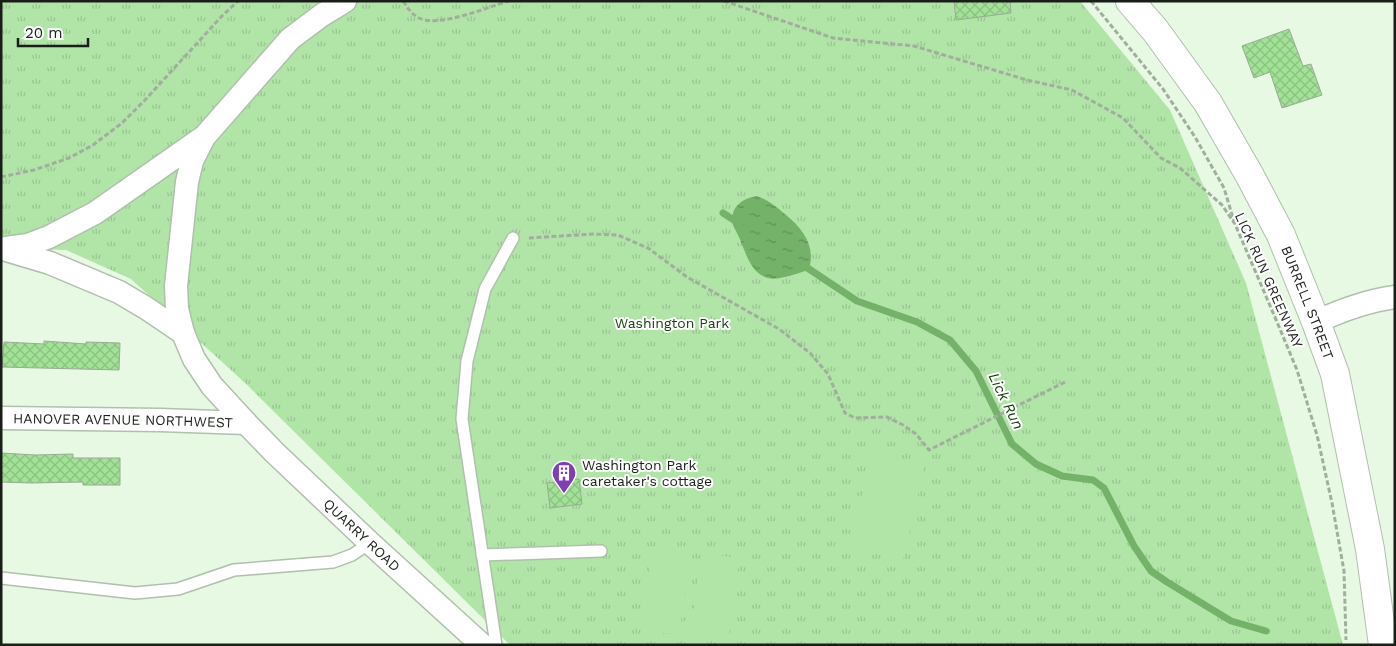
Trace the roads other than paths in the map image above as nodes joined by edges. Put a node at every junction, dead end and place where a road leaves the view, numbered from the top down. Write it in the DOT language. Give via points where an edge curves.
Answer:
graph roads {
  1 [pos="345,1"];
  2 [pos="1130,1"];
  3 [pos="205,136"];
  4 [pos="514,238"];
  5 [pos="2,249"];
  6 [pos="1395,296"];
  7 [pos="1316,322"];
  8 [pos="183,333"];
  9 [pos="1,418"];
  10 [pos="246,423"];
  11 [pos="370,543"];
  12 [pos="601,551"];
  13 [pos="482,555"];
  14 [pos="1,578"];
  15 [pos="482,645"];
  16 [pos="496,645"];
  17 [pos="1383,645"];
  1 -- 3 [label="street" via="290,39"];
  2 -- 7 [label="street, BURRELL STREET" via="1208,103 1246,168 1281,235"];
  3 -- 5 [label="street" via="95,213 49,237 28,245"];
  3 -- 8 [label="street, QUARRY ROAD" via="192,162 187,182 176,286"];
  4 -- 13 [label="lane" via="484,289 467,361 462,419"];
  5 -- 8 [label="street" via="50,263 119,292"];
  6 -- 7 [label="street" via="1372,300"];
  7 -- 17 [label="street, BURRELL STREET" via="1335,374 1370,549"];
  8 -- 10 [label="street, QUARRY ROAD" via="194,360 212,386"];
  9 -- 10 [label="street, HANOVER AVENUE NORTHWEST"];
  10 -- 11 [label="street, QUARRY ROAD"];
  11 -- 14 [label="lane" via="352,555 332,562 234,570 178,589 147,593"];
  11 -- 15 [label="street, QUARRY ROAD"];
  12 -- 13 [label="lane"];
  13 -- 16 [label="lane"];
}
